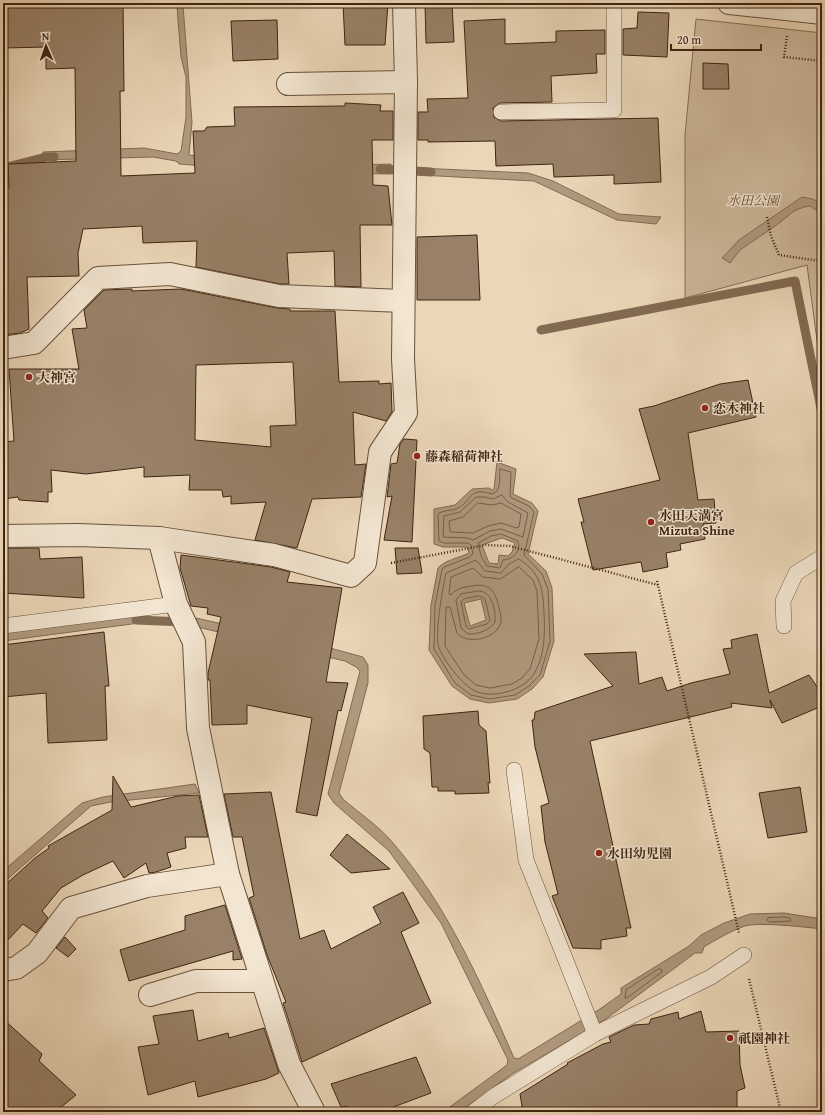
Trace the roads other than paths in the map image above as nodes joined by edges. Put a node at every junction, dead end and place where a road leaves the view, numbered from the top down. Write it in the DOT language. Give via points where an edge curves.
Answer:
graph roads {
  1 [pos="404,3"];
  2 [pos="614,3"];
  3 [pos="729,3"];
  4 [pos="822,13"];
  5 [pos="791,14"];
  6 [pos="406,82"];
  7 [pos="288,84"];
  8 [pos="501,112"];
  9 [pos="403,301"];
  10 [pos="3,348"];
  11 [pos="3,536"];
  12 [pos="159,538"];
  13 [pos="822,557"];
  14 [pos="176,604"];
  15 [pos="3,626"];
  16 [pos="784,626"];
  17 [pos="514,770"];
  18 [pos="228,874"];
  19 [pos="744,955"];
  20 [pos="3,970"];
  21 [pos="262,981"];
  22 [pos="150,995"];
  23 [pos="595,1034"];
  24 [pos="314,1112"];
  25 [pos="473,1112"];
  1 -- 6 [label="street"];
  2 -- 8 [label="lane" via="614,110"];
  3 -- 5 [label="street"];
  4 -- 5 [label="street"];
  6 -- 7 [label="street"];
  6 -- 9 [label="street"];
  9 -- 10 [label="street" via="279,296 170,274 98,278 34,343"];
  9 -- 12 [label="street" via="406,413 380,452 365,563 351,576 274,555"];
  11 -- 12 [label="street"];
  12 -- 14 [label="street"];
  13 -- 16 [label="lane" via="796,573 783,601"];
  14 -- 15 [label="lane"];
  14 -- 18 [label="street" via="194,642 198,728"];
  17 -- 23 [label="lane" via="526,860"];
  18 -- 20 [label="street" via="146,886 71,908 37,953 16,968"];
  18 -- 21 [label="street"];
  19 -- 23 [label="lane" via="711,977"];
  21 -- 22 [label="street" via="196,980"];
  21 -- 24 [label="street" via="289,1064"];
  23 -- 25 [label="lane" via="494,1096"];
}
